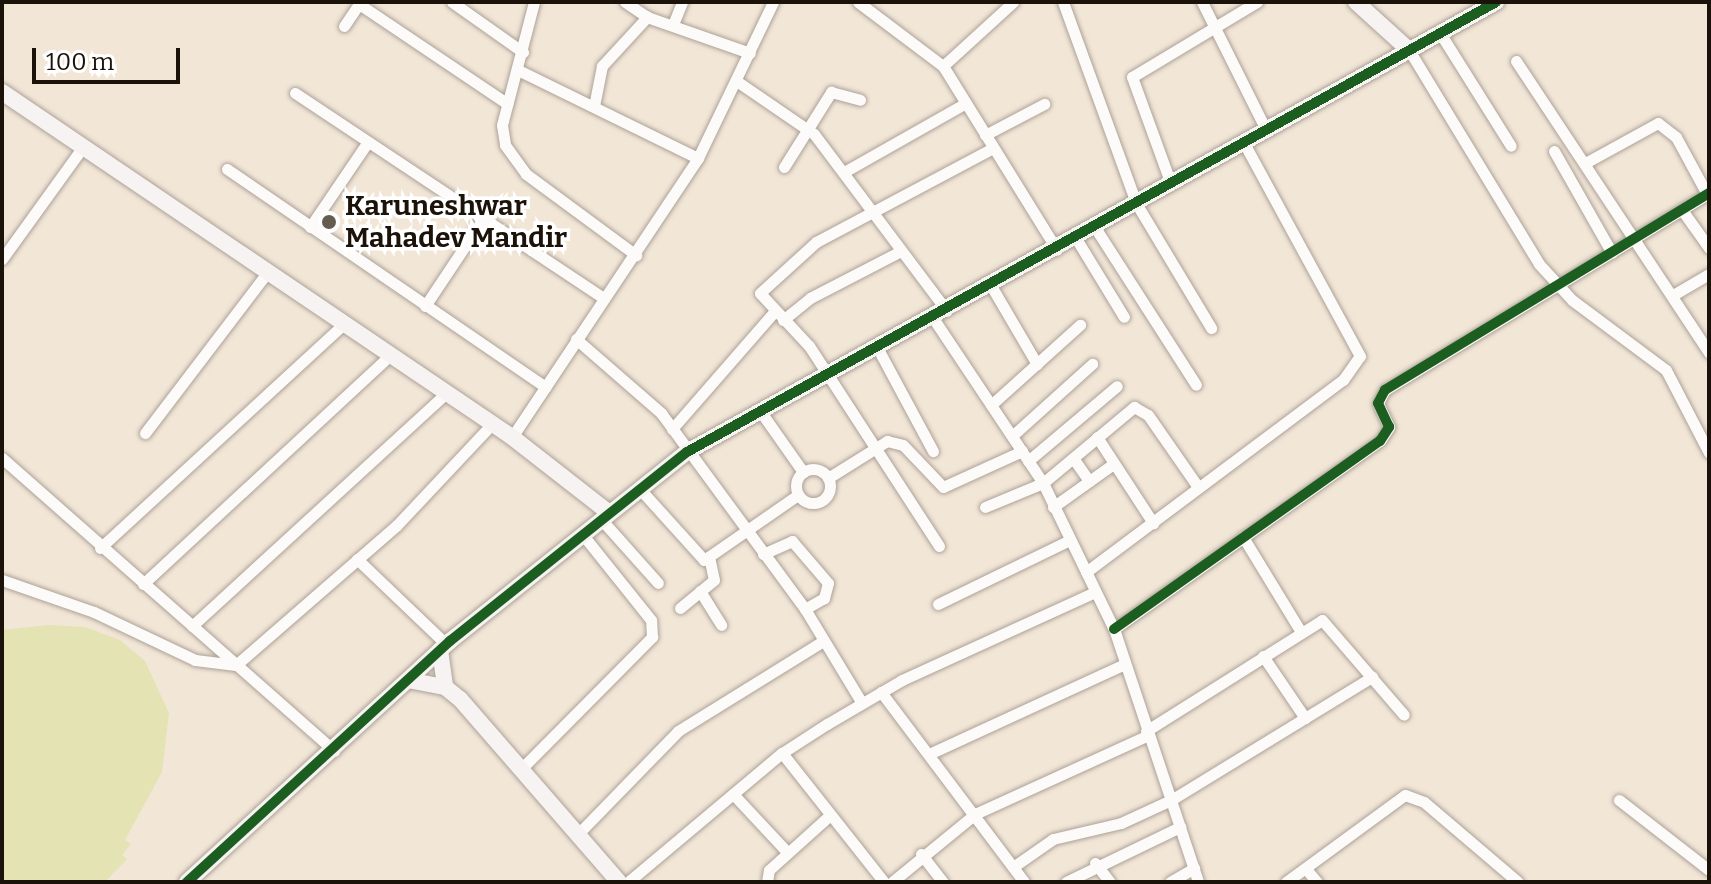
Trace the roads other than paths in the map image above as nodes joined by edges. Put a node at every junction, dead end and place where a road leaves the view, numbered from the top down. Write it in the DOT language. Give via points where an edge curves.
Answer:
graph roads {
  1 [pos="452,2"];
  2 [pos="534,2"];
  3 [pos="625,2"];
  4 [pos="682,2"];
  5 [pos="773,2"];
  6 [pos="858,2"];
  7 [pos="1013,2"];
  8 [pos="1063,2"];
  9 [pos="1202,2"];
  10 [pos="1257,2"];
  11 [pos="1356,2"];
  12 [pos="1496,2"];
  13 [pos="360,3"];
  14 [pos="647,17"];
  15 [pos="674,22"];
  16 [pos="344,26"];
  17 [pos="1215,26"];
  18 [pos="1440,33"];
  19 [pos="1409,50"];
  20 [pos="523,52"];
  21 [pos="750,53"];
  22 [pos="1516,61"];
  23 [pos="943,66"];
  24 [pos="518,70"];
  25 [pos="738,82"];
  26 [pos="2,92"];
  27 [pos="295,93"];
  28 [pos="860,100"];
  29 [pos="966,103"];
  30 [pos="508,104"];
  31 [pos="1044,104"];
  32 [pos="594,106"];
  33 [pos="808,129"];
  34 [pos="1267,132"];
  35 [pos="985,135"];
  36 [pos="367,143"];
  37 [pos="1245,145"];
  38 [pos="1511,146"];
  39 [pos="82,148"];
  40 [pos="993,148"];
  41 [pos="1554,151"];
  42 [pos="698,158"];
  43 [pos="1587,162"];
  44 [pos="784,167"];
  45 [pos="227,169"];
  46 [pos="844,172"];
  47 [pos="1171,184"];
  48 [pos="1708,193"];
  49 [pos="1136,203"];
  50 [pos="1682,210"];
  51 [pos="875,212"];
  52 [pos="483,219"];
  53 [pos="310,227"];
  54 [pos="1096,229"];
  55 [pos="1638,237"];
  56 [pos="1077,240"];
  57 [pos="1709,248"];
  58 [pos="1057,250"];
  59 [pos="901,251"];
  60 [pos="1612,253"];
  61 [pos="636,255"];
  62 [pos="2,259"];
  63 [pos="266,274"];
  64 [pos="1709,274"];
  65 [pos="990,284"];
  66 [pos="1556,285"];
  67 [pos="1673,295"];
  68 [pos="604,298"];
  69 [pos="425,306"];
  70 [pos="940,314"];
  71 [pos="779,315"];
  72 [pos="1124,317"];
  73 [pos="344,324"];
  74 [pos="1080,325"];
  75 [pos="1211,328"];
  76 [pos="576,339"];
  77 [pos="878,349"];
  78 [pos="1709,353"];
  79 [pos="390,355"];
  80 [pos="1037,364"];
  81 [pos="1092,364"];
  82 [pos="827,378"];
  83 [pos="1196,385"];
  84 [pos="1117,386"];
  85 [pos="545,387"];
  86 [pos="447,392"];
  87 [pos="991,405"];
  88 [pos="763,415"];
  89 [pos="492,424"];
  90 [pos="672,429"];
  91 [pos="145,433"];
  92 [pos="1012,436"];
  93 [pos="512,437"];
  94 [pos="1097,437"];
  95 [pos="871,451"];
  96 [pos="933,451"];
  97 [pos="687,452"];
  98 [pos="1709,453"];
  99 [pos="1025,456"];
  100 [pos="2,458"];
  101 [pos="1073,458"];
  102 [pos="1113,464"];
  103 [pos="803,472"];
  104 [pos="828,478"];
  105 [pos="1089,481"];
  106 [pos="1043,483"];
  107 [pos="1198,487"];
  108 [pos="639,488"];
  109 [pos="798,495"];
  110 [pos="985,507"];
  111 [pos="1053,507"];
  112 [pos="604,515"];
  113 [pos="1153,523"];
  114 [pos="745,530"];
  115 [pos="582,534"];
  116 [pos="1243,537"];
  117 [pos="1070,540"];
  118 [pos="939,546"];
  119 [pos="100,548"];
  120 [pos="763,554"];
  121 [pos="709,557"];
  122 [pos="357,559"];
  123 [pos="1086,572"];
  124 [pos="2,580"];
  125 [pos="658,583"];
  126 [pos="143,584"];
  127 [pos="700,591"];
  128 [pos="1095,592"];
  129 [pos="938,604"];
  130 [pos="680,608"];
  131 [pos="805,609"];
  132 [pos="721,625"];
  133 [pos="192,626"];
  134 [pos="1114,629"];
  135 [pos="1301,632"];
  136 [pos="823,641"];
  137 [pos="443,647"];
  138 [pos="1263,656"];
  139 [pos="1125,664"];
  140 [pos="236,665"];
  141 [pos="1372,677"];
  142 [pos="408,680"];
  143 [pos="445,687"];
  144 [pos="881,692"];
  145 [pos="862,703"];
  146 [pos="1404,715"];
  147 [pos="1305,718"];
  148 [pos="1147,733"];
  149 [pos="334,751"];
  150 [pos="782,753"];
  151 [pos="929,754"];
  152 [pos="522,768"];
  153 [pos="733,794"];
  154 [pos="1171,800"];
  155 [pos="1619,800"];
  156 [pos="975,814"];
  157 [pos="830,815"];
  158 [pos="1180,827"];
  159 [pos="576,836"];
  160 [pos="787,852"];
  161 [pos="921,854"];
  162 [pos="1095,863"];
  163 [pos="1013,867"];
  164 [pos="1194,868"];
  165 [pos="1306,869"];
  166 [pos="1709,870"];
  167 [pos="1107,881"];
  168 [pos="187,882"];
  169 [pos="619,882"];
  170 [pos="628,882"];
  171 [pos="767,882"];
  172 [pos="884,882"];
  173 [pos="892,882"];
  174 [pos="943,882"];
  175 [pos="1024,882"];
  176 [pos="1066,882"];
  177 [pos="1170,882"];
  178 [pos="1198,882"];
  179 [pos="1286,882"];
  180 [pos="1317,882"];
  181 [pos="1518,882"];
  1 -- 20 [label="street"];
  2 -- 20 [label="street"];
  3 -- 14 [label="street"];
  4 -- 15 [label="street"];
  5 -- 21 [label="street"];
  6 -- 23 [label="street"];
  7 -- 23 [label="street"];
  8 -- 49 [label="street"];
  9 -- 17 [label="street"];
  10 -- 17 [label="street"];
  11 -- 19 [label="street"];
  12 -- 18 [label="street"];
  13 -- 16 [label="street"];
  13 -- 30 [label="street"];
  14 -- 15 [label="street"];
  14 -- 32 [label="street" via="602,66"];
  15 -- 21 [label="street"];
  17 -- 34 [label="street"];
  17 -- 47 [label="street" via="1132,77"];
  18 -- 19 [label="street"];
  18 -- 38 [label="street"];
  19 -- 34 [label="street"];
  19 -- 66 [label="street"];
  20 -- 24 [label="street"];
  21 -- 25 [label="street"];
  22 -- 43 [label="street"];
  23 -- 29 [label="street"];
  24 -- 30 [label="street"];
  24 -- 32 [label="street"];
  25 -- 33 [label="street"];
  25 -- 42 [label="street"];
  26 -- 39 [label="street"];
  27 -- 36 [label="street"];
  28 -- 33 [label="street" via="835,90"];
  29 -- 35 [label="street"];
  29 -- 46 [label="street"];
  30 -- 61 [label="street" via="502,133 514,160"];
  31 -- 35 [label="street"];
  32 -- 42 [label="street"];
  33 -- 44 [label="street"];
  33 -- 46 [label="street"];
  34 -- 37 [label="street"];
  35 -- 40 [label="street"];
  36 -- 52 [label="street"];
  36 -- 53 [label="street"];
  37 -- 47 [label="street"];
  37 -- 107 [label="street" via="1360,356 1343,380"];
  39 -- 62 [label="street"];
  39 -- 63 [label="street"];
  40 -- 51 [label="street"];
  40 -- 58 [label="street"];
  41 -- 60 [label="street"];
  42 -- 61 [label="street"];
  43 -- 48 [label="street" via="1658,123 1676,137"];
  43 -- 55 [label="street"];
  45 -- 53 [label="street"];
  46 -- 51 [label="street"];
  47 -- 49 [label="street"];
  48 -- 50 [label="street"];
  49 -- 54 [label="street"];
  49 -- 75 [label="street"];
  50 -- 55 [label="street"];
  50 -- 57 [label="street"];
  51 -- 59 [label="street"];
  51 -- 71 [label="street" via="801,252 761,289"];
  52 -- 68 [label="street"];
  52 -- 69 [label="street"];
  53 -- 69 [label="street"];
  54 -- 56 [label="street"];
  54 -- 83 [label="street"];
  55 -- 60 [label="street"];
  55 -- 67 [label="street"];
  56 -- 58 [label="street"];
  56 -- 72 [label="street"];
  58 -- 65 [label="street"];
  59 -- 70 [label="street"];
  59 -- 71 [label="street"];
  60 -- 66 [label="street"];
  61 -- 68 [label="street"];
  63 -- 73 [label="street"];
  63 -- 91 [label="street"];
  64 -- 67 [label="street"];
  65 -- 70 [label="street"];
  65 -- 80 [label="street"];
  66 -- 98 [label="street" via="1666,370"];
  66 -- 116 [label="street" via="1385,390 1378,403 1389,421 1385,436"];
  67 -- 78 [label="street"];
  68 -- 76 [label="street"];
  69 -- 85 [label="street"];
  70 -- 77 [label="street"];
  70 -- 87 [label="street"];
  71 -- 82 [label="street"];
  71 -- 90 [label="street"];
  73 -- 79 [label="street"];
  73 -- 119 [label="street"];
  74 -- 80 [label="street"];
  76 -- 85 [label="street"];
  76 -- 90 [label="street" via="649,400"];
  77 -- 82 [label="street"];
  77 -- 96 [label="street"];
  79 -- 86 [label="street"];
  79 -- 126 [label="street"];
  80 -- 87 [label="street"];
  81 -- 92 [label="street"];
  82 -- 88 [label="street"];
  82 -- 95 [label="street"];
  84 -- 99 [label="street"];
  85 -- 93 [label="street"];
  86 -- 89 [label="street"];
  86 -- 133 [label="street"];
  87 -- 92 [label="street"];
  88 -- 97 [label="street"];
  88 -- 103 [label="street"];
  89 -- 93 [label="street"];
  89 -- 122 [label="street"];
  90 -- 97 [label="street"];
  92 -- 99 [label="street"];
  93 -- 112 [label="street"];
  94 -- 101 [label="street"];
  94 -- 102 [label="street"];
  94 -- 107 [label="street" via="1125,412 1142,408"];
  95 -- 99 [label="street" via="896,441 934,482 950,487"];
  95 -- 104 [label="street"];
  95 -- 118 [label="street"];
  97 -- 108 [label="street"];
  97 -- 114 [label="street"];
  99 -- 106 [label="street"];
  100 -- 119 [label="street"];
  101 -- 105 [label="street"];
  101 -- 106 [label="street"];
  102 -- 105 [label="street"];
  102 -- 113 [label="street"];
  103 -- 104 [label="street" via="819,471"];
  103 -- 109 [label="street"];
  104 -- 109 [label="street" via="830,488 822,501 811,504"];
  105 -- 111 [label="street"];
  106 -- 110 [label="street"];
  106 -- 111 [label="street"];
  107 -- 113 [label="street"];
  108 -- 112 [label="street"];
  108 -- 121 [label="street" via="692,552"];
  109 -- 114 [label="street"];
  111 -- 117 [label="street"];
  112 -- 115 [label="street"];
  112 -- 125 [label="street"];
  113 -- 123 [label="street"];
  114 -- 120 [label="street"];
  114 -- 121 [label="street"];
  115 -- 137 [label="street"];
  115 -- 152 [label="street" via="651,620 652,637"];
  116 -- 134 [label="street"];
  116 -- 135 [label="street"];
  117 -- 123 [label="street"];
  117 -- 129 [label="street"];
  119 -- 126 [label="street"];
  120 -- 131 [label="street"];
  120 -- 131 [label="street" via="792,541 828,583 824,598"];
  121 -- 127 [label="street" via="716,576"];
  122 -- 137 [label="street"];
  122 -- 140 [label="street"];
  123 -- 128 [label="street"];
  124 -- 140 [label="street" via="80,607 195,660"];
  126 -- 133 [label="street"];
  127 -- 130 [label="street"];
  127 -- 132 [label="street"];
  128 -- 134 [label="street"];
  128 -- 144 [label="street"];
  131 -- 136 [label="street"];
  133 -- 140 [label="street"];
  134 -- 139 [label="street"];
  135 -- 138 [label="street"];
  135 -- 141 [label="street" via="1328,622"];
  136 -- 145 [label="street"];
  136 -- 159 [label="street" via="678,731"];
  137 -- 142 [label="street"];
  137 -- 143 [label="street"];
  138 -- 147 [label="street"];
  138 -- 148 [label="street"];
  139 -- 148 [label="street"];
  139 -- 151 [label="street"];
  140 -- 149 [label="street"];
  141 -- 146 [label="street"];
  141 -- 147 [label="street"];
  142 -- 143 [label="street"];
  142 -- 149 [label="street"];
  143 -- 152 [label="street"];
  144 -- 145 [label="street"];
  144 -- 151 [label="street"];
  145 -- 150 [label="street"];
  147 -- 154 [label="street"];
  148 -- 154 [label="street"];
  148 -- 156 [label="street"];
  149 -- 168 [label="street"];
  150 -- 153 [label="street"];
  150 -- 157 [label="street"];
  151 -- 156 [label="street"];
  152 -- 159 [label="street"];
  153 -- 160 [label="street"];
  153 -- 170 [label="street"];
  154 -- 158 [label="street"];
  154 -- 163 [label="street" via="1121,823 1053,839"];
  155 -- 166 [label="street"];
  156 -- 161 [label="street"];
  156 -- 163 [label="street"];
  157 -- 160 [label="street"];
  157 -- 172 [label="street"];
  158 -- 162 [label="street"];
  158 -- 164 [label="street"];
  159 -- 169 [label="street"];
  160 -- 171 [label="street" via="769,870"];
  161 -- 173 [label="street"];
  161 -- 174 [label="street"];
  162 -- 167 [label="street"];
  162 -- 176 [label="street"];
  163 -- 175 [label="street"];
  164 -- 177 [label="street"];
  164 -- 178 [label="street"];
  165 -- 179 [label="street"];
  165 -- 180 [label="street"];
  165 -- 181 [label="street" via="1396,800 1413,795"];
}
